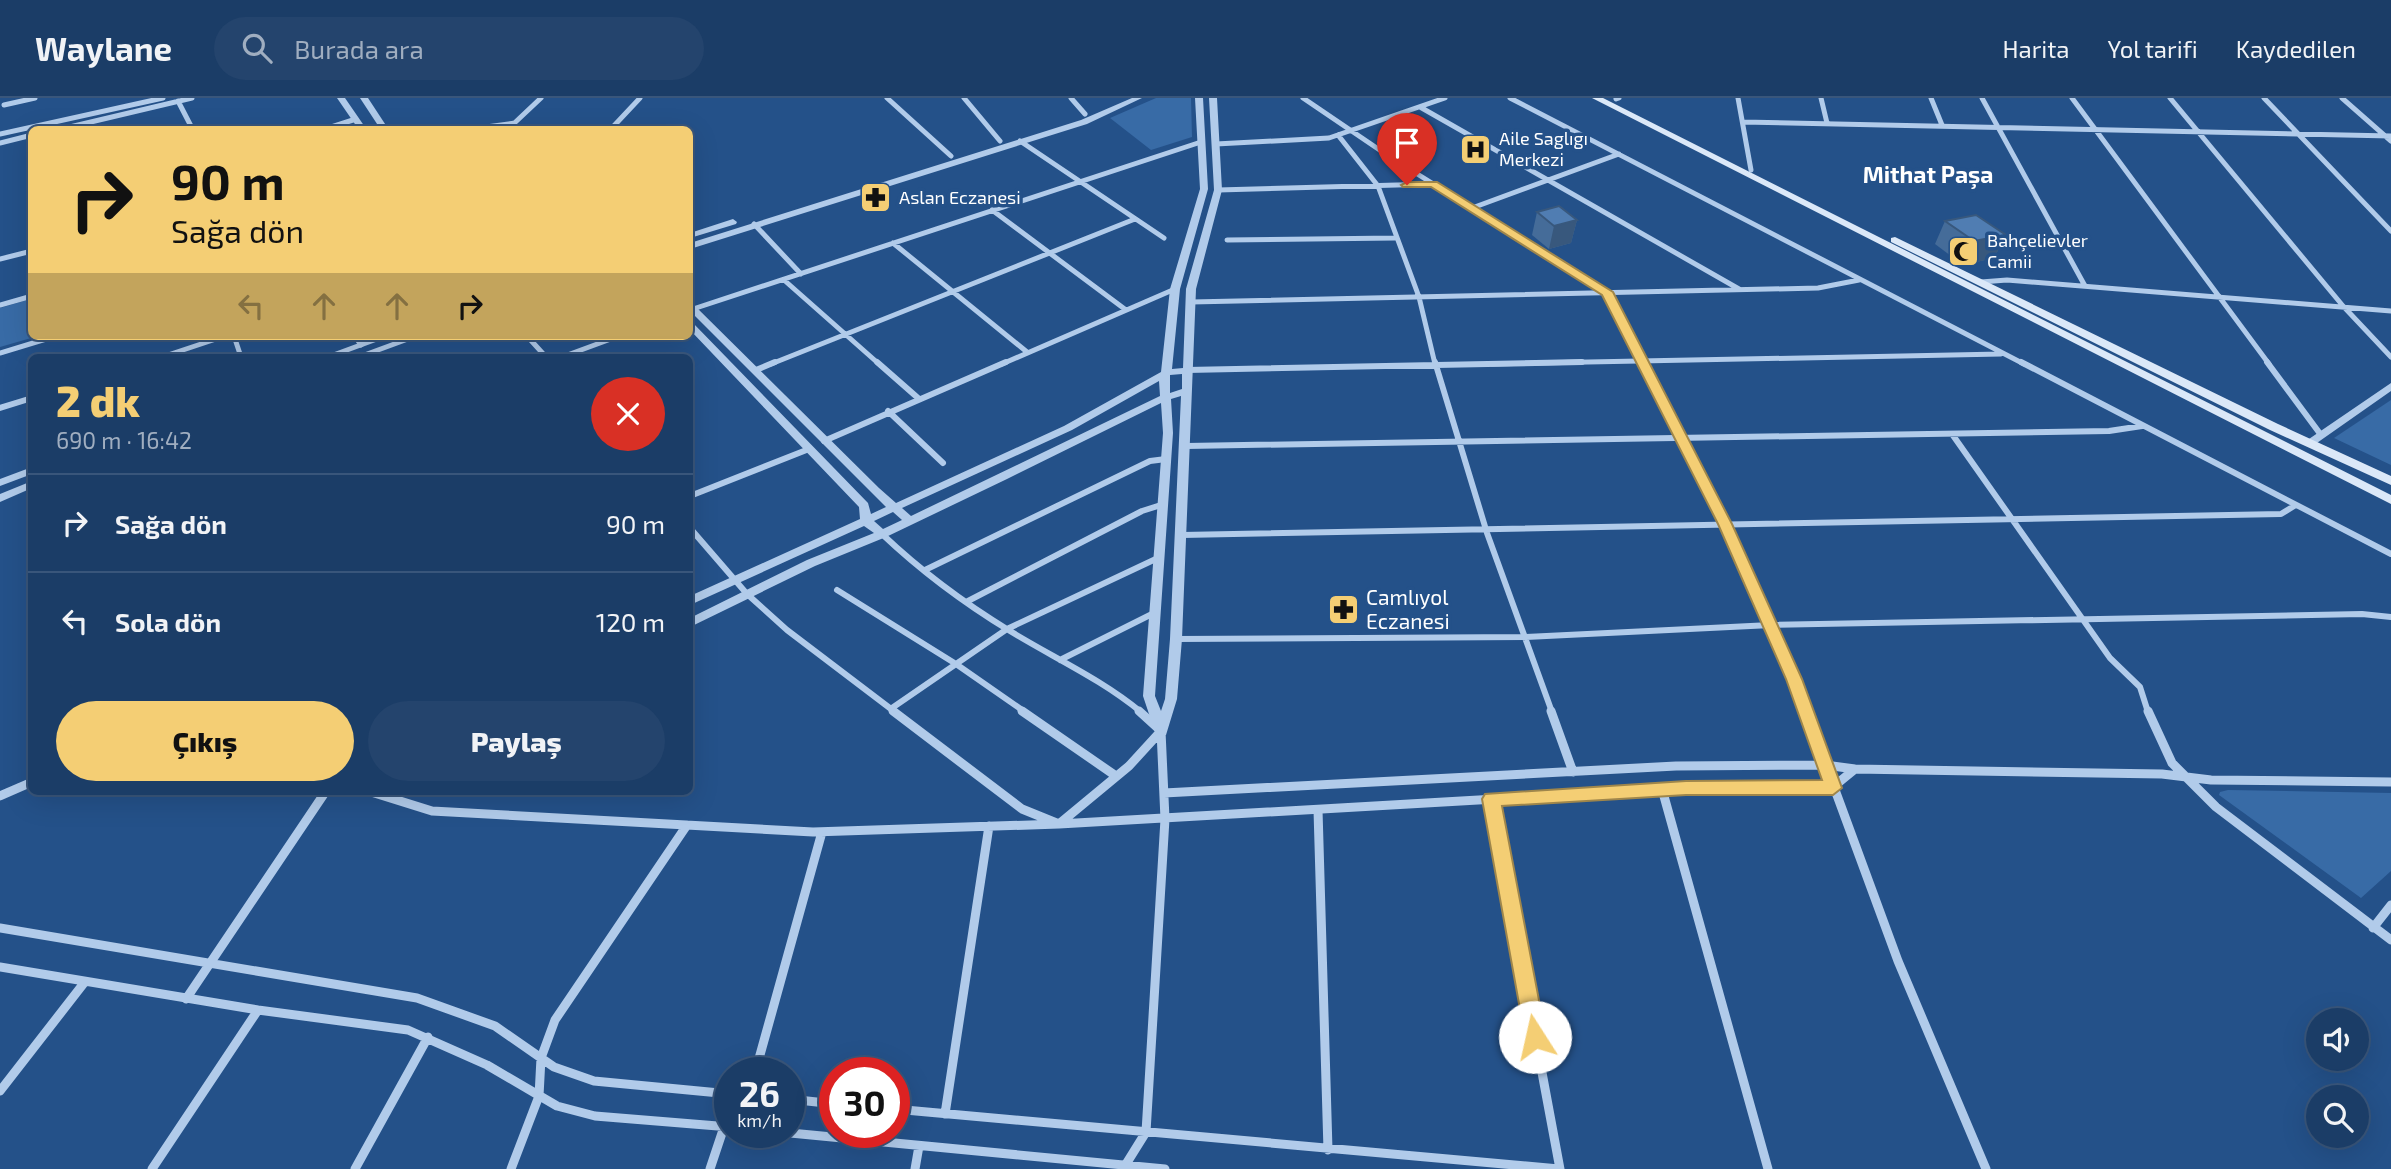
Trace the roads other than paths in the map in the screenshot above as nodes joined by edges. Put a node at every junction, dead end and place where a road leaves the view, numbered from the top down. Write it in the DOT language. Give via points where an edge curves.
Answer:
graph roads {
  1 [pos="35,98"];
  2 [pos="163,98"];
  3 [pos="192,98"];
  4 [pos="341,98"];
  5 [pos="364,98"];
  6 [pos="541,98"];
  7 [pos="640,98"];
  8 [pos="887,98"];
  9 [pos="964,98"];
  10 [pos="1071,98"];
  11 [pos="1119,98"];
  12 [pos="1138,98"];
  13 [pos="1199,98"];
  14 [pos="1213,98"];
  15 [pos="1303,98"];
  16 [pos="1445,98"];
  17 [pos="1510,98"];
  18 [pos="1596,98"];
  19 [pos="1616,98"];
  20 [pos="1738,98"];
  21 [pos="1821,98"];
  22 [pos="1930,98"];
  23 [pos="1982,98"];
  24 [pos="2072,98"];
  25 [pos="2170,98"];
  26 [pos="2264,98"];
  27 [pos="2342,98"];
  28 [pos="178,101"];
  29 [pos="4,105"];
  30 [pos="1420,107"];
  31 [pos="1085,114"];
  32 [pos="356,119"];
  33 [pos="1743,121"];
  34 [pos="515,123"];
  35 [pos="1826,123"];
  36 [pos="1942,125"];
  37 [pos="36,126"];
  38 [pos="76,126"];
  39 [pos="191,126"];
  40 [pos="334,126"];
  41 [pos="360,126"];
  42 [pos="382,126"];
  43 [pos="493,126"];
  44 [pos="512,126"];
  45 [pos="614,126"];
  46 [pos="1998,126"];
  47 [pos="2094,127"];
  48 [pos="28,128"];
  49 [pos="1351,131"];
  50 [pos="2195,131"];
  51 [pos="2298,133"];
  52 [pos="0,134"];
  53 [pos="1338,135"];
  54 [pos="28,136"];
  55 [pos="2388,136"];
  56 [pos="1000,141"];
  57 [pos="1020,141"];
  58 [pos="2391,141"];
  59 [pos="1202,142"];
  60 [pos="0,143"];
  61 [pos="1216,144"];
  62 [pos="1619,154"];
  63 [pos="951,156"];
  64 [pos="1751,170"];
  65 [pos="1548,179"];
  66 [pos="1077,181"];
  67 [pos="1434,184"];
  68 [pos="1378,186"];
  69 [pos="1218,190"];
  70 [pos="1472,208"];
  71 [pos="992,210"];
  72 [pos="1135,219"];
  73 [pos="754,224"];
  74 [pos="2391,231"];
  75 [pos="693,235"];
  76 [pos="1164,238"];
  77 [pos="1395,238"];
  78 [pos="1227,240"];
  79 [pos="893,243"];
  80 [pos="693,245"];
  81 [pos="28,252"];
  82 [pos="1048,254"];
  83 [pos="0,259"];
  84 [pos="801,274"];
  85 [pos="784,280"];
  86 [pos="1860,280"];
  87 [pos="1981,282"];
  88 [pos="2085,286"];
  89 [pos="1175,289"];
  90 [pos="1739,289"];
  91 [pos="953,292"];
  92 [pos="1607,292"];
  93 [pos="2218,296"];
  94 [pos="28,297"];
  95 [pos="1419,297"];
  96 [pos="1191,302"];
  97 [pos="0,305"];
  98 [pos="2343,306"];
  99 [pos="693,307"];
  100 [pos="693,308"];
  101 [pos="1126,310"];
  102 [pos="2391,311"];
  103 [pos="693,328"];
  104 [pos="845,335"];
  105 [pos="42,340"];
  106 [pos="213,340"];
  107 [pos="379,340"];
  108 [pos="401,340"];
  109 [pos="531,340"];
  110 [pos="608,340"];
  111 [pos="360,350"];
  112 [pos="0,352"];
  113 [pos="1027,352"];
  114 [pos="171,354"];
  115 [pos="341,354"];
  116 [pos="543,354"];
  117 [pos="570,354"];
  118 [pos="2001,354"];
  119 [pos="2391,357"];
  120 [pos="1640,362"];
  121 [pos="1436,367"];
  122 [pos="756,370"];
  123 [pos="1188,370"];
  124 [pos="1166,373"];
  125 [pos="2391,386"];
  126 [pos="1187,391"];
  127 [pos="918,398"];
  128 [pos="1163,398"];
  129 [pos="28,399"];
  130 [pos="0,408"];
  131 [pos="888,411"];
  132 [pos="2143,426"];
  133 [pos="1952,434"];
  134 [pos="2321,435"];
  135 [pos="1681,440"];
  136 [pos="824,441"];
  137 [pos="2310,443"];
  138 [pos="1461,444"];
  139 [pos="1186,446"];
  140 [pos="809,449"];
  141 [pos="1167,459"];
  142 [pos="2347,460"];
  143 [pos="943,463"];
  144 [pos="28,472"];
  145 [pos="2336,472"];
  146 [pos="2391,481"];
  147 [pos="0,483"];
  148 [pos="28,486"];
  149 [pos="693,495"];
  150 [pos="0,498"];
  151 [pos="2391,500"];
  152 [pos="1164,504"];
  153 [pos="895,506"];
  154 [pos="2294,506"];
  155 [pos="909,520"];
  156 [pos="2013,520"];
  157 [pos="866,521"];
  158 [pos="1725,524"];
  159 [pos="693,531"];
  160 [pos="1487,533"];
  161 [pos="882,534"];
  162 [pos="1182,535"];
  163 [pos="2391,554"];
  164 [pos="1160,557"];
  165 [pos="925,570"];
  166 [pos="735,580"];
  167 [pos="837,590"];
  168 [pos="747,594"];
  169 [pos="693,600"];
  170 [pos="968,601"];
  171 [pos="1157,612"];
  172 [pos="2391,617"];
  173 [pos="2084,620"];
  174 [pos="693,621"];
  175 [pos="1771,625"];
  176 [pos="1007,629"];
  177 [pos="1526,637"];
  178 [pos="1176,639"];
  179 [pos="1060,660"];
  180 [pos="956,664"];
  181 [pos="892,708"];
  182 [pos="1161,731"];
  183 [pos="1825,765"];
  184 [pos="1855,769"];
  185 [pos="1573,772"];
  186 [pos="1116,776"];
  187 [pos="2187,778"];
  188 [pos="2391,782"];
  189 [pos="28,784"];
  190 [pos="1833,788"];
  191 [pos="1662,789"];
  192 [pos="1164,793"];
  193 [pos="323,795"];
  194 [pos="381,795"];
  195 [pos="0,796"];
  196 [pos="1491,799"];
  197 [pos="1318,810"];
  198 [pos="1165,819"];
  199 [pos="1059,824"];
  200 [pos="687,825"];
  201 [pos="989,826"];
  202 [pos="822,832"];
  203 [pos="2391,905"];
  204 [pos="0,928"];
  205 [pos="2373,928"];
  206 [pos="2391,940"];
  207 [pos="209,965"];
  208 [pos="0,967"];
  209 [pos="84,983"];
  210 [pos="186,999"];
  211 [pos="258,1010"];
  212 [pos="428,1037"];
  213 [pos="759,1057"];
  214 [pos="541,1058"];
  215 [pos="0,1091"];
  216 [pos="714,1092"];
  217 [pos="539,1096"];
  218 [pos="910,1111"];
  219 [pos="945,1114"];
  220 [pos="714,1126"];
  221 [pos="1146,1132"];
  222 [pos="805,1135"];
  223 [pos="919,1146"];
  224 [pos="718,1148"];
  225 [pos="1328,1150"];
  226 [pos="1123,1167"];
  227 [pos="152,1169"];
  228 [pos="355,1169"];
  229 [pos="511,1169"];
  230 [pos="710,1169"];
  231 [pos="915,1169"];
  232 [pos="1165,1169"];
  233 [pos="1559,1169"];
  234 [pos="1768,1169"];
  235 [pos="1986,1169"];
  1 -- 29 [label="street"];
  2 -- 37 [label="street"];
  3 -- 28 [label="street"];
  4 -- 32 [label="street"];
  5 -- 42 [label="street"];
  6 -- 34 [label="street"];
  7 -- 45 [label="street"];
  8 -- 63 [label="street"];
  9 -- 56 [label="street"];
  10 -- 31 [label="street"];
  11 -- 31 [label="street"];
  12 -- 57 [label="street"];
  13 -- 59 [label="street"];
  14 -- 61 [label="street"];
  15 -- 49 [label="street"];
  16 -- 30 [label="street"];
  17 -- 62 [label="street"];
  18 -- 145 [label="main road"];
  19 -- 64 [label="main road"];
  20 -- 33 [label="street"];
  21 -- 35 [label="street"];
  22 -- 36 [label="street"];
  23 -- 46 [label="street"];
  24 -- 47 [label="street"];
  25 -- 50 [label="street"];
  26 -- 51 [label="street"];
  27 -- 55 [label="street"];
  28 -- 38 [label="street"];
  28 -- 39 [label="street"];
  30 -- 49 [label="street"];
  30 -- 65 [label="street"];
  31 -- 56 [label="street"];
  32 -- 40 [label="street"];
  32 -- 41 [label="street"];
  33 -- 35 [label="street"];
  33 -- 64 [label="street"];
  34 -- 43 [label="street"];
  34 -- 44 [label="street"];
  35 -- 36 [label="street"];
  36 -- 46 [label="street"];
  46 -- 47 [label="street"];
  46 -- 88 [label="street"];
  47 -- 50 [label="street"];
  47 -- 93 [label="street"];
  48 -- 52 [label="street"];
  49 -- 53 [label="street"];
  49 -- 67 [label="street"];
  50 -- 51 [label="street"];
  50 -- 98 [label="street"];
  51 -- 55 [label="street"];
  51 -- 74 [label="street"];
  53 -- 61 [label="street"];
  53 -- 68 [label="street"];
  54 -- 60 [label="street"];
  55 -- 58 [label="street"];
  56 -- 63 [label="street"];
  57 -- 66 [label="street"];
  57 -- 73 [label="street"];
  59 -- 66 [label="street"];
  59 -- 89 [label="street" via="1203,189"];
  61 -- 69 [label="street"];
  62 -- 65 [label="street"];
  62 -- 86 [label="street"];
  63 -- 75 [label="street"];
  64 -- 87 [label="main road"];
  65 -- 70 [label="street"];
  65 -- 90 [label="street"];
  66 -- 71 [label="street"];
  66 -- 72 [label="street"];
  67 -- 68 [label="street"];
  67 -- 70 [label="street"];
  68 -- 69 [label="street"];
  68 -- 77 [label="street"];
  69 -- 96 [label="street" via="1199,249"];
  70 -- 92 [label="street"];
  71 -- 79 [label="street"];
  71 -- 82 [label="street"];
  72 -- 76 [label="street"];
  72 -- 82 [label="street"];
  73 -- 80 [label="street"];
  73 -- 84 [label="street"];
  77 -- 78 [label="street"];
  77 -- 95 [label="street"];
  79 -- 84 [label="street"];
  79 -- 91 [label="street"];
  81 -- 83 [label="street"];
  82 -- 91 [label="street"];
  82 -- 101 [label="street"];
  84 -- 85 [label="street"];
  85 -- 99 [label="street"];
  85 -- 104 [label="street"];
  86 -- 90 [label="street" via="1818,288"];
  86 -- 118 [label="street"];
  87 -- 88 [label="street"];
  87 -- 137 [label="main road"];
  88 -- 93 [label="street"];
  89 -- 101 [label="street"];
  89 -- 124 [label="street"];
  90 -- 92 [label="street"];
  91 -- 104 [label="street"];
  91 -- 113 [label="street"];
  92 -- 95 [label="street"];
  92 -- 120 [label="street"];
  93 -- 98 [label="street"];
  93 -- 134 [label="street"];
  94 -- 97 [label="street"];
  95 -- 96 [label="street"];
  95 -- 121 [label="street"];
  96 -- 123 [label="street"];
  98 -- 102 [label="street"];
  98 -- 119 [label="street"];
  100 -- 122 [label="street"];
  101 -- 113 [label="street"];
  103 -- 140 [label="street"];
  104 -- 122 [label="street"];
  104 -- 127 [label="street"];
  105 -- 112 [label="street"];
  106 -- 114 [label="street"];
  107 -- 111 [label="street"];
  108 -- 111 [label="street"];
  109 -- 116 [label="street"];
  110 -- 117 [label="street"];
  111 -- 115 [label="street"];
  113 -- 127 [label="street"];
  118 -- 120 [label="street"];
  118 -- 132 [label="street"];
  120 -- 121 [label="street"];
  120 -- 135 [label="street"];
  121 -- 123 [label="street"];
  121 -- 138 [label="street"];
  122 -- 136 [label="street"];
  123 -- 124 [label="street"];
  123 -- 126 [label="street"];
  124 -- 128 [label="street"];
  124 -- 153 [label="street" via="1068,428"];
  125 -- 134 [label="street"];
  126 -- 128 [label="street"];
  126 -- 139 [label="street"];
  127 -- 131 [label="street"];
  128 -- 141 [label="street" via="1168,410"];
  128 -- 155 [label="street"];
  129 -- 130 [label="street"];
  131 -- 136 [label="street"];
  131 -- 143 [label="street"];
  132 -- 133 [label="street" via="2109,431"];
  132 -- 154 [label="street"];
  133 -- 135 [label="street"];
  133 -- 156 [label="street"];
  134 -- 137 [label="street"];
  135 -- 138 [label="street"];
  135 -- 158 [label="street"];
  136 -- 153 [label="street"];
  137 -- 142 [label="main road"];
  138 -- 139 [label="street"];
  138 -- 160 [label="street"];
  139 -- 162 [label="street"];
  140 -- 149 [label="street"];
  140 -- 157 [label="street" via="864,506"];
  141 -- 152 [label="street"];
  141 -- 165 [label="street" via="1150,461"];
  142 -- 145 [label="main road" via="2332,461"];
  142 -- 146 [label="main road"];
  144 -- 147 [label="street"];
  145 -- 151 [label="main road"];
  148 -- 150 [label="street"];
  152 -- 164 [label="street"];
  152 -- 170 [label="street"];
  153 -- 155 [label="street"];
  153 -- 157 [label="street"];
  154 -- 156 [label="street" via="2281,514"];
  154 -- 163 [label="street"];
  155 -- 161 [label="street"];
  156 -- 158 [label="street"];
  156 -- 173 [label="street"];
  157 -- 161 [label="street"];
  157 -- 166 [label="street"];
  158 -- 160 [label="street"];
  158 -- 175 [label="street"];
  159 -- 166 [label="street"];
  160 -- 162 [label="street"];
  160 -- 177 [label="street"];
  161 -- 165 [label="street"];
  161 -- 168 [label="street"];
  162 -- 178 [label="street"];
  164 -- 171 [label="street"];
  164 -- 176 [label="street"];
  165 -- 170 [label="street"];
  166 -- 168 [label="street"];
  166 -- 169 [label="street"];
  167 -- 180 [label="street"];
  168 -- 174 [label="street"];
  168 -- 181 [label="street" via="787,630"];
  170 -- 176 [label="street"];
  171 -- 179 [label="street"];
  171 -- 182 [label="street" via="1149,696"];
  172 -- 173 [label="street"];
  173 -- 175 [label="street"];
  173 -- 187 [label="street" via="2110,658 2140,687 2172,763"];
  175 -- 177 [label="street"];
  175 -- 183 [label="street"];
  176 -- 179 [label="street"];
  176 -- 180 [label="street"];
  177 -- 178 [label="street"];
  177 -- 185 [label="street"];
  178 -- 182 [label="street" via="1171,699"];
  179 -- 182 [label="street" via="1140,708"];
  180 -- 181 [label="street"];
  180 -- 186 [label="street"];
  181 -- 199 [label="street" via="1022,809"];
  182 -- 186 [label="street"];
  182 -- 192 [label="street"];
  183 -- 184 [label="street"];
  183 -- 185 [label="street"];
  183 -- 190 [label="street"];
  184 -- 187 [label="street"];
  184 -- 190 [label="street"];
  185 -- 192 [label="street"];
  186 -- 199 [label="street"];
  187 -- 188 [label="street"];
  187 -- 205 [label="street" via="2216,807"];
  189 -- 195 [label="street"];
  190 -- 191 [label="street"];
  190 -- 235 [label="street" via="1898,961"];
  191 -- 196 [label="street"];
  191 -- 234 [label="street"];
  192 -- 198 [label="street"];
  193 -- 207 [label="street"];
  194 -- 200 [label="street" via="432,811"];
  196 -- 197 [label="street"];
  196 -- 233 [label="street"];
  197 -- 198 [label="street"];
  197 -- 225 [label="street"];
  198 -- 199 [label="street"];
  198 -- 221 [label="street"];
  199 -- 201 [label="street"];
  200 -- 202 [label="street"];
  200 -- 214 [label="street" via="555,1020"];
  201 -- 202 [label="street"];
  201 -- 219 [label="street"];
  202 -- 213 [label="street"];
  203 -- 205 [label="street"];
  204 -- 207 [label="street"];
  205 -- 206 [label="street"];
  207 -- 210 [label="street"];
  207 -- 214 [label="street" via="417,998 495,1026"];
  208 -- 209 [label="street"];
  209 -- 210 [label="street"];
  209 -- 215 [label="street"];
  210 -- 211 [label="street"];
  211 -- 212 [label="street" via="408,1030"];
  211 -- 227 [label="street"];
  212 -- 217 [label="street"];
  212 -- 228 [label="street"];
  214 -- 216 [label="street" via="594,1081"];
  214 -- 217 [label="street"];
  217 -- 220 [label="street" via="595,1116"];
  217 -- 229 [label="street"];
  218 -- 219 [label="street"];
  219 -- 221 [label="street"];
  221 -- 225 [label="street"];
  221 -- 226 [label="street"];
  222 -- 223 [label="street"];
  223 -- 226 [label="street"];
  223 -- 231 [label="street"];
  224 -- 230 [label="street"];
  225 -- 233 [label="street"];
  226 -- 232 [label="street"];
}
